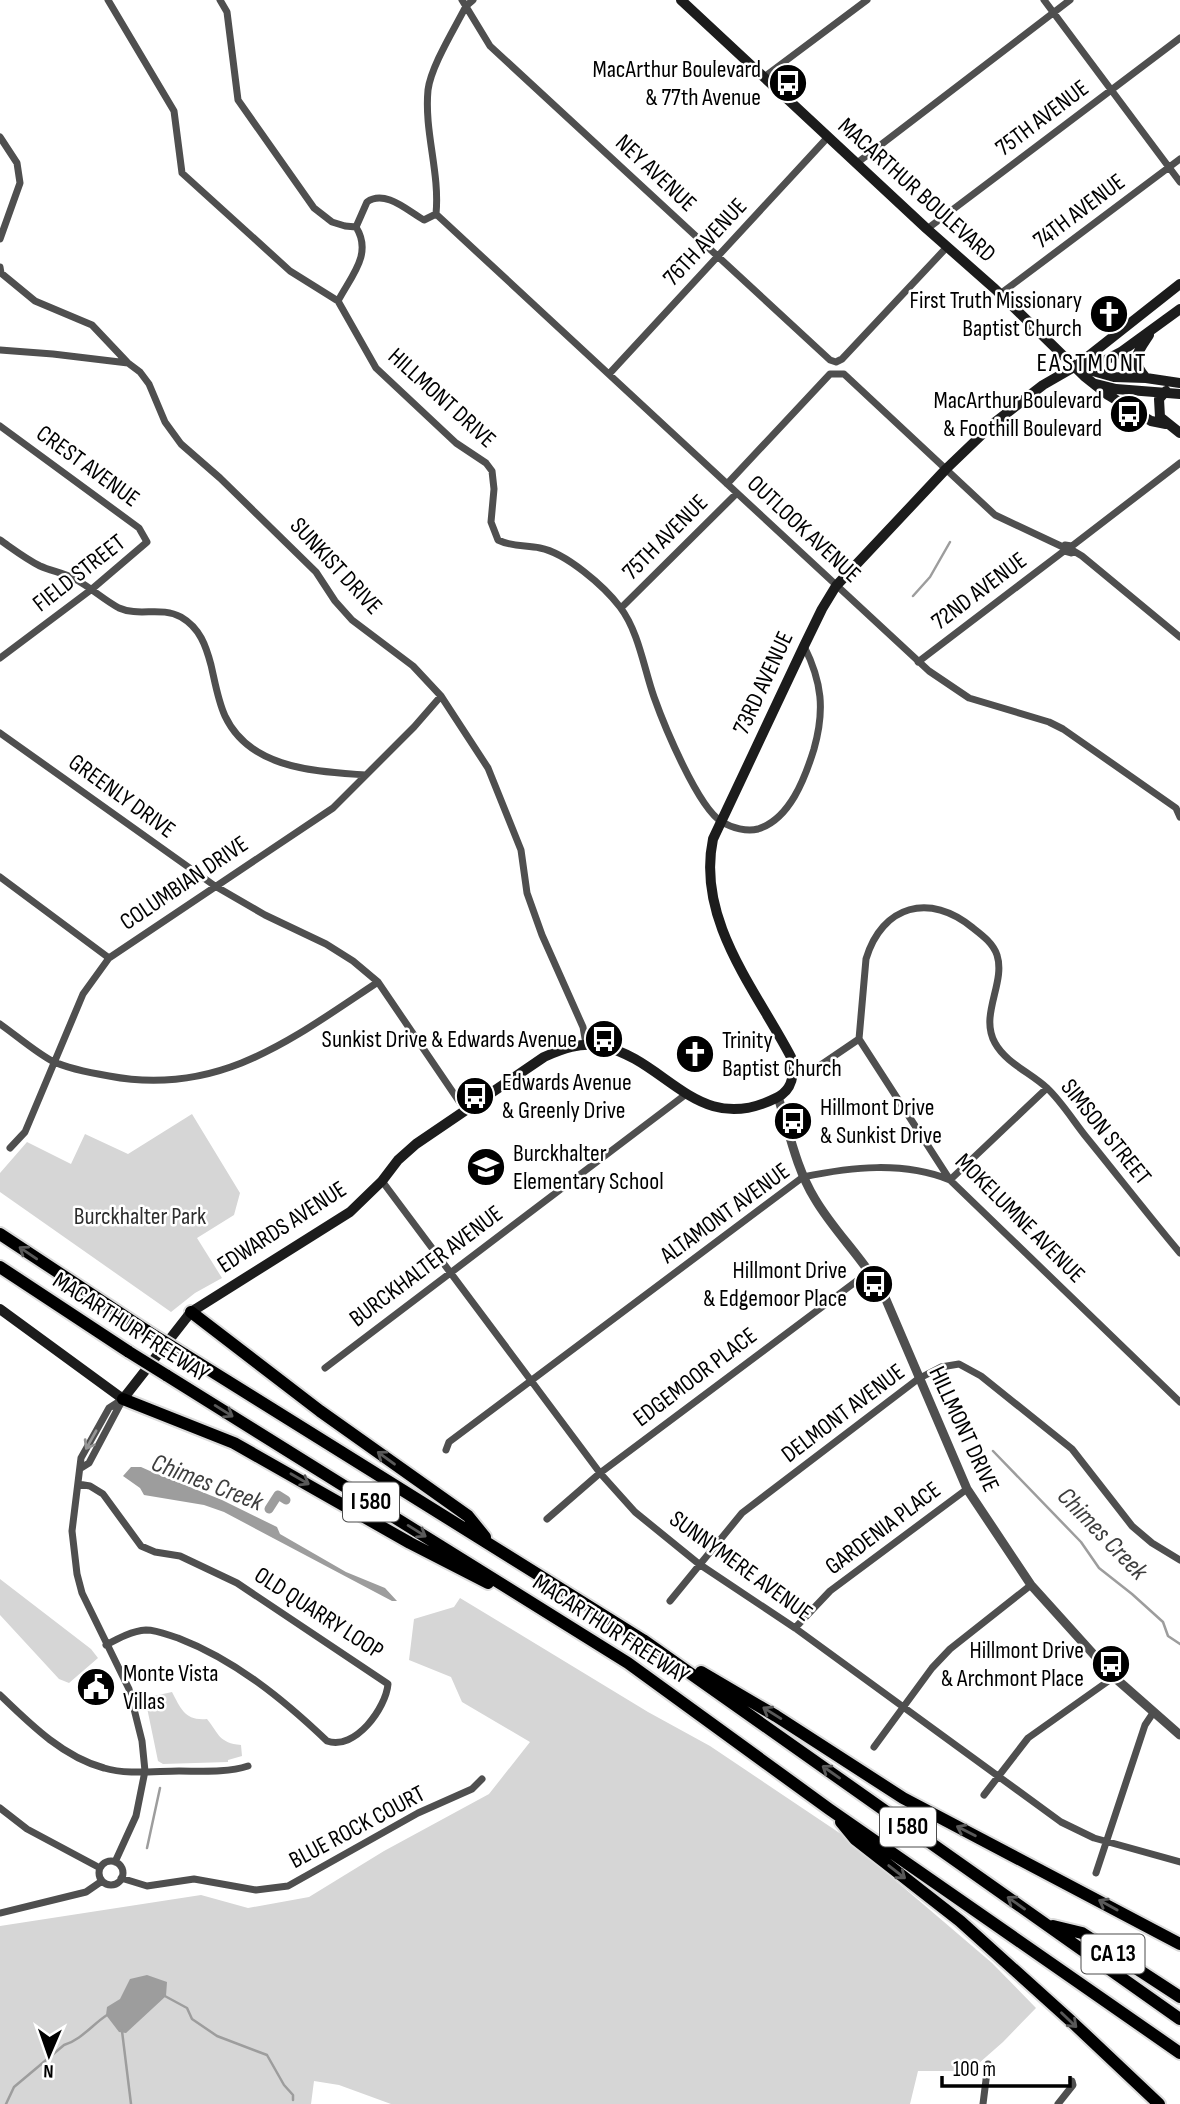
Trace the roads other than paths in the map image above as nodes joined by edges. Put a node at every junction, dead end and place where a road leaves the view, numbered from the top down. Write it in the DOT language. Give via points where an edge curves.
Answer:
graph roads {
  1 [pos="108,0"];
  2 [pos="220,0"];
  3 [pos="681,0"];
  4 [pos="867,0"];
  5 [pos="1044,0"];
  6 [pos="1070,0"];
  7 [pos="467,2"];
  8 [pos="1053,13"];
  9 [pos="1180,38"];
  10 [pos="764,77"];
  11 [pos="1111,91"];
  12 [pos="828,136"];
  13 [pos="0,137"];
  14 [pos="1180,159"];
  15 [pos="857,163"];
  16 [pos="1169,167"];
  17 [pos="1180,182"];
  18 [pos="436,214"];
  19 [pos="356,227"];
  20 [pos="927,229"];
  21 [pos="0,239"];
  22 [pos="947,247"];
  23 [pos="718,257"];
  24 [pos="0,267"];
  25 [pos="1180,285"];
  26 [pos="1000,294"];
  27 [pos="338,301"];
  28 [pos="1180,309"];
  29 [pos="1152,329"];
  30 [pos="0,350"];
  31 [pos="128,363"];
  32 [pos="1076,366"];
  33 [pos="609,374"];
  34 [pos="1146,378"];
  35 [pos="1094,383"];
  36 [pos="1180,383"];
  37 [pos="1166,391"];
  38 [pos="1180,394"];
  39 [pos="1166,424"];
  40 [pos="0,426"];
  41 [pos="1180,433"];
  42 [pos="1180,463"];
  43 [pos="946,469"];
  44 [pos="727,484"];
  45 [pos="736,494"];
  46 [pos="0,540"];
  47 [pos="147,542"];
  48 [pos="1068,549"];
  49 [pos="836,586"];
  50 [pos="92,589"];
  51 [pos="621,608"];
  52 [pos="1180,636"];
  53 [pos="804,646"];
  54 [pos="0,658"];
  55 [pos="918,662"];
  56 [pos="440,696"];
  57 [pos="0,733"];
  58 [pos="365,775"];
  59 [pos="1178,807"];
  60 [pos="1180,817"];
  61 [pos="721,822"];
  62 [pos="0,877"];
  63 [pos="215,886"];
  64 [pos="109,958"];
  65 [pos="377,982"];
  66 [pos="0,1024"];
  67 [pos="859,1040"];
  68 [pos="586,1044"];
  69 [pos="53,1061"];
  70 [pos="793,1074"];
  71 [pos="1047,1088"];
  72 [pos="685,1095"];
  73 [pos="778,1097"];
  74 [pos="465,1110"];
  75 [pos="10,1148"];
  76 [pos="803,1177"];
  77 [pos="950,1180"];
  78 [pos="382,1181"];
  79 [pos="0,1234"];
  80 [pos="1180,1253"];
  81 [pos="0,1267"];
  82 [pos="450,1271"];
  83 [pos="870,1271"];
  84 [pos="0,1309"];
  85 [pos="191,1312"];
  86 [pos="325,1367"];
  87 [pos="918,1379"];
  88 [pos="532,1380"];
  89 [pos="123,1399"];
  90 [pos="1180,1402"];
  91 [pos="446,1450"];
  92 [pos="600,1473"];
  93 [pos="78,1484"];
  94 [pos="967,1489"];
  95 [pos="547,1519"];
  96 [pos="495,1548"];
  97 [pos="1180,1560"];
  98 [pos="699,1564"];
  99 [pos="1031,1585"];
  100 [pos="670,1601"];
  101 [pos="794,1628"];
  102 [pos="576,1629"];
  103 [pos="643,1640"];
  104 [pos="106,1645"];
  105 [pos="1114,1677"];
  106 [pos="0,1695"];
  107 [pos="904,1708"];
  108 [pos="1153,1713"];
  109 [pos="1180,1735"];
  110 [pos="874,1747"];
  111 [pos="248,1766"];
  112 [pos="145,1771"];
  113 [pos="998,1776"];
  114 [pos="482,1779"];
  115 [pos="984,1795"];
  116 [pos="0,1808"];
  117 [pos="829,1809"];
  118 [pos="1107,1841"];
  119 [pos="1180,1862"];
  120 [pos="115,1863"];
  121 [pos="100,1868"];
  122 [pos="1097,1873"];
  123 [pos="121,1878"];
  124 [pos="102,1881"];
  125 [pos="0,1913"];
  126 [pos="1045,1923"];
  127 [pos="1146,1926"];
  128 [pos="1180,1937"];
  129 [pos="1180,1944"];
  130 [pos="1178,1996"];
  131 [pos="1176,2017"];
  132 [pos="1180,2053"];
  133 [pos="988,2064"];
  134 [pos="1072,2081"];
  135 [pos="983,2104"];
  136 [pos="1058,2104"];
  137 [pos="1159,2104"];
  1 -- 27 [label="street, HILLMONT DRIVE" via="174,111 181,173 290,271"];
  2 -- 19 [label="street" via="227,12 238,100 314,208 332,222"];
  3 -- 10 [label="main road, MACARTHUR BOULEVARD"];
  4 -- 10 [label="street"];
  5 -- 8 [label="street"];
  6 -- 8 [label="street"];
  7 -- 18 [label="street" via="428,89"];
  7 -- 23 [label="street, NEY AVENUE" via="490,46"];
  8 -- 11 [label="street"];
  8 -- 15 [label="street"];
  9 -- 11 [label="street, 75TH AVENUE"];
  10 -- 12 [label="main road, MACARTHUR BOULEVARD"];
  11 -- 16 [label="street"];
  11 -- 20 [label="street, 75TH AVENUE"];
  12 -- 15 [label="main road, MACARTHUR BOULEVARD"];
  12 -- 23 [label="street, 76TH AVENUE"];
  13 -- 21 [label="street" via="17,163 20,183"];
  14 -- 16 [label="street, 74TH AVENUE"];
  15 -- 20 [label="main road, MACARTHUR BOULEVARD"];
  16 -- 17 [label="street"];
  16 -- 26 [label="street, 74TH AVENUE"];
  18 -- 19 [label="street" via="424,220 377,197 367,202"];
  18 -- 33 [label="street, OUTLOOK AVENUE"];
  19 -- 27 [label="street" via="363,247 360,263"];
  20 -- 22 [label="main road, MACARTHUR BOULEVARD"];
  22 -- 23 [label="street, NEY AVENUE" via="836,362"];
  22 -- 26 [label="main road, MACARTHUR BOULEVARD"];
  23 -- 33 [label="street, 76TH AVENUE"];
  24 -- 31 [label="street, SUNKIST DRIVE" via="1,273 35,301 92,325"];
  25 -- 32 [label="main road, 73RD AVENUE"];
  26 -- 32 [label="main road, MACARTHUR BOULEVARD"];
  27 -- 51 [label="street, HILLMONT DRIVE" via="376,368 492,471 491,522 498,540 562,557"];
  28 -- 29 [label="main road, 73RD AVENUE"];
  29 -- 32 [label="main road, 73RD AVENUE" via="1100,363"];
  29 -- 34 [label="main road" via="1136,358"];
  30 -- 31 [label="street"];
  31 -- 56 [label="street, SUNKIST DRIVE" via="149,384 165,422 180,443 316,572 352,620 413,666"];
  32 -- 34 [label="main road" via="1114,377"];
  32 -- 35 [label="main road, MACARTHUR BOULEVARD"];
  32 -- 43 [label="main road, 73RD AVENUE" via="994,423"];
  33 -- 44 [label="street, OUTLOOK AVENUE"];
  34 -- 36 [label="main road"];
  35 -- 37 [label="main road"];
  35 -- 39 [label="main road, MACARTHUR BOULEVARD" via="1151,421"];
  37 -- 38 [label="main road"];
  37 -- 39 [label="main road" via="1160,396 1158,411"];
  39 -- 41 [label="main road, MACARTHUR BOULEVARD"];
  40 -- 47 [label="street, CREST AVENUE" via="139,528"];
  42 -- 48 [label="street, 72ND AVENUE"];
  43 -- 44 [label="street, 75TH AVENUE" via="838,372 830,374"];
  43 -- 48 [label="street" via="995,515"];
  43 -- 49 [label="main road, 73RD AVENUE"];
  44 -- 45 [label="street, OUTLOOK AVENUE"];
  45 -- 49 [label="street, OUTLOOK AVENUE"];
  45 -- 51 [label="street, 75TH AVENUE"];
  46 -- 50 [label="street" via="41,566"];
  47 -- 50 [label="street, FIELD STREET"];
  48 -- 52 [label="street" via="1079,553"];
  48 -- 55 [label="street, 72ND AVENUE"];
  49 -- 53 [label="main road, 73RD AVENUE"];
  49 -- 55 [label="street, OUTLOOK AVENUE"];
  50 -- 54 [label="street, FIELD STREET"];
  50 -- 58 [label="street" via="120,608 167,612 194,627 205,643 225,716 256,752 302,768"];
  51 -- 61 [label="street, HILLMONT DRIVE" via="677,753 707,807"];
  53 -- 61 [label="main road, 73RD AVENUE"];
  53 -- 61 [label="street" via="821,691 821,704 814,750 798,792 763,827 742,830"];
  55 -- 59 [label="street, OUTLOOK AVENUE" via="969,698 1063,729"];
  56 -- 58 [label="street, COLUMBIAN DRIVE"];
  56 -- 68 [label="street, SUNKIST DRIVE" via="488,768 521,850 527,893"];
  57 -- 63 [label="street, GREENLY DRIVE"];
  58 -- 63 [label="street, COLUMBIAN DRIVE" via="333,808"];
  59 -- 60 [label="street, OUTLOOK AVENUE"];
  61 -- 70 [label="main road, 73RD AVENUE" via="709,856 713,898 733,953 791,1057"];
  62 -- 64 [label="street"];
  63 -- 64 [label="street, COLUMBIAN DRIVE"];
  63 -- 65 [label="street, GREENLY DRIVE" via="326,944"];
  64 -- 69 [label="street, COLUMBIAN DRIVE" via="83,994"];
  65 -- 69 [label="street" via="280,1046 210,1074 132,1081"];
  65 -- 74 [label="street, GREENLY DRIVE"];
  66 -- 69 [label="street"];
  67 -- 70 [label="street" via="809,1073"];
  67 -- 71 [label="street, SIMSON STREET" via="866,959 877,934 894,916 915,907 946,911 995,949 998,970 990,1013 992,1036 1003,1054"];
  67 -- 77 [label="street, MOKELUMNE AVENUE"];
  68 -- 72 [label="main road" via="633,1057"];
  68 -- 74 [label="main road, EDWARDS AVENUE" via="544,1057"];
  69 -- 75 [label="street, COLUMBIAN DRIVE" via="25,1132"];
  70 -- 73 [label="main road" via="791,1084"];
  71 -- 77 [label="street"];
  71 -- 80 [label="street, SIMSON STREET"];
  72 -- 73 [label="main road" via="721,1108 739,1109"];
  72 -- 82 [label="street, BURCKHALTER AVENUE"];
  73 -- 76 [label="street, HILLMONT DRIVE"];
  74 -- 78 [label="main road, EDWARDS AVENUE" via="416,1144"];
  76 -- 77 [label="street, ALTAMONT AVENUE" via="869,1167 921,1171"];
  76 -- 83 [label="street, HILLMONT DRIVE" via="825,1215"];
  76 -- 88 [label="street, ALTAMONT AVENUE"];
  77 -- 90 [label="street, MOKELUMNE AVENUE"];
  78 -- 82 [label="street, SUNNYMERE AVENUE"];
  78 -- 85 [label="main road, EDWARDS AVENUE" via="350,1212"];
  96 -- 79 [label="highway, MACARTHUR FREEWAY / I 580, one-way, bridge"];
  81 -- 102 [label="highway, MACARTHUR FREEWAY / I 580, one-way, bridge"];
  82 -- 86 [label="street, BURCKHALTER AVENUE"];
  82 -- 88 [label="street, SUNNYMERE AVENUE"];
  83 -- 87 [label="street, HILLMONT DRIVE" via="892,1310"];
  83 -- 92 [label="street, EDGEMOOR PLACE"];
  84 -- 89 [label="main road"];
  85 -- 89 [label="main road, EDWARDS AVENUE"];
  96 -- 85 [label="highway, one-way" via="468,1517"];
  87 -- 94 [label="street, HILLMONT DRIVE"];
  87 -- 97 [label="street, DELMONT AVENUE" via="959,1364 981,1376 1072,1449 1132,1526"];
  87 -- 98 [label="street, DELMONT AVENUE" via="742,1513"];
  88 -- 91 [label="street, ALTAMONT AVENUE" via="449,1441"];
  88 -- 92 [label="street, SUNNYMERE AVENUE"];
  89 -- 93 [label="street" via="89,1462 81,1468"];
  89 -- 102 [label="highway, one-way" via="234,1443 410,1543"];
  92 -- 95 [label="street, EDGEMOOR PLACE"];
  92 -- 98 [label="street, SUNNYMERE AVENUE" via="635,1512"];
  93 -- 104 [label="street" via="72,1531 77,1574"];
  93 -- 104 [label="street, OLD QUARRY LOOP" via="103,1494 141,1546 180,1556 237,1583 382,1677 388,1684 387,1696 372,1721 335,1744 269,1691 193,1644 147,1630"];
  94 -- 99 [label="street, HILLMONT DRIVE"];
  94 -- 101 [label="street, GARDENIA PLACE" via="831,1591"];
  96 -- 103 [label="highway, MACARTHUR FREEWAY / I 580"];
  98 -- 100 [label="street, DELMONT AVENUE"];
  98 -- 101 [label="street, SUNNYMERE AVENUE"];
  99 -- 105 [label="street, HILLMONT DRIVE"];
  99 -- 107 [label="street" via="950,1649"];
  101 -- 107 [label="street, SUNNYMERE AVENUE"];
  102 -- 117 [label="highway, MACARTHUR FREEWAY / I 580" via="675,1695"];
  126 -- 103 [label="highway, MACARTHUR FREEWAY / I 580, one-way"];
  127 -- 103 [label="highway, one-way" via="903,1798 760,1706"];
  104 -- 112 [label="street" via="137,1714"];
  105 -- 108 [label="street, HILLMONT DRIVE"];
  105 -- 113 [label="street" via="1028,1738"];
  106 -- 112 [label="street" via="69,1753 106,1769"];
  107 -- 110 [label="street"];
  107 -- 113 [label="street, SUNNYMERE AVENUE"];
  108 -- 109 [label="street, HILLMONT DRIVE"];
  108 -- 118 [label="street"];
  111 -- 112 [label="street"];
  112 -- 120 [label="street" via="136,1816"];
  113 -- 115 [label="street"];
  113 -- 118 [label="street, SUNNYMERE AVENUE" via="1071,1828"];
  114 -- 123 [label="street, BLUE ROCK COURT" via="472,1789 418,1813 288,1886 256,1890 194,1879 147,1886"];
  116 -- 121 [label="street" via="27,1829"];
  117 -- 132 [label="highway, MACARTHUR FREEWAY / I 580"];
  117 -- 137 [label="highway, one-way" via="855,1839 990,1948"];
  118 -- 119 [label="street, SUNNYMERE AVENUE"];
  118 -- 122 [label="street"];
  120 -- 121 [label="street"];
  120 -- 123 [label="street" via="121,1868"];
  121 -- 124 [label="street"];
  123 -- 124 [label="street" via="111,1885"];
  124 -- 125 [label="street" via="86,1892"];
  126 -- 130 [label="highway, CA 13" via="1082,1933"];
  126 -- 131 [label="highway, MACARTHUR FREEWAY / I 580"];
  127 -- 128 [label="highway"];
  127 -- 129 [label="highway"];
  133 -- 135 [label="street"];
  134 -- 136 [label="street"];
}
